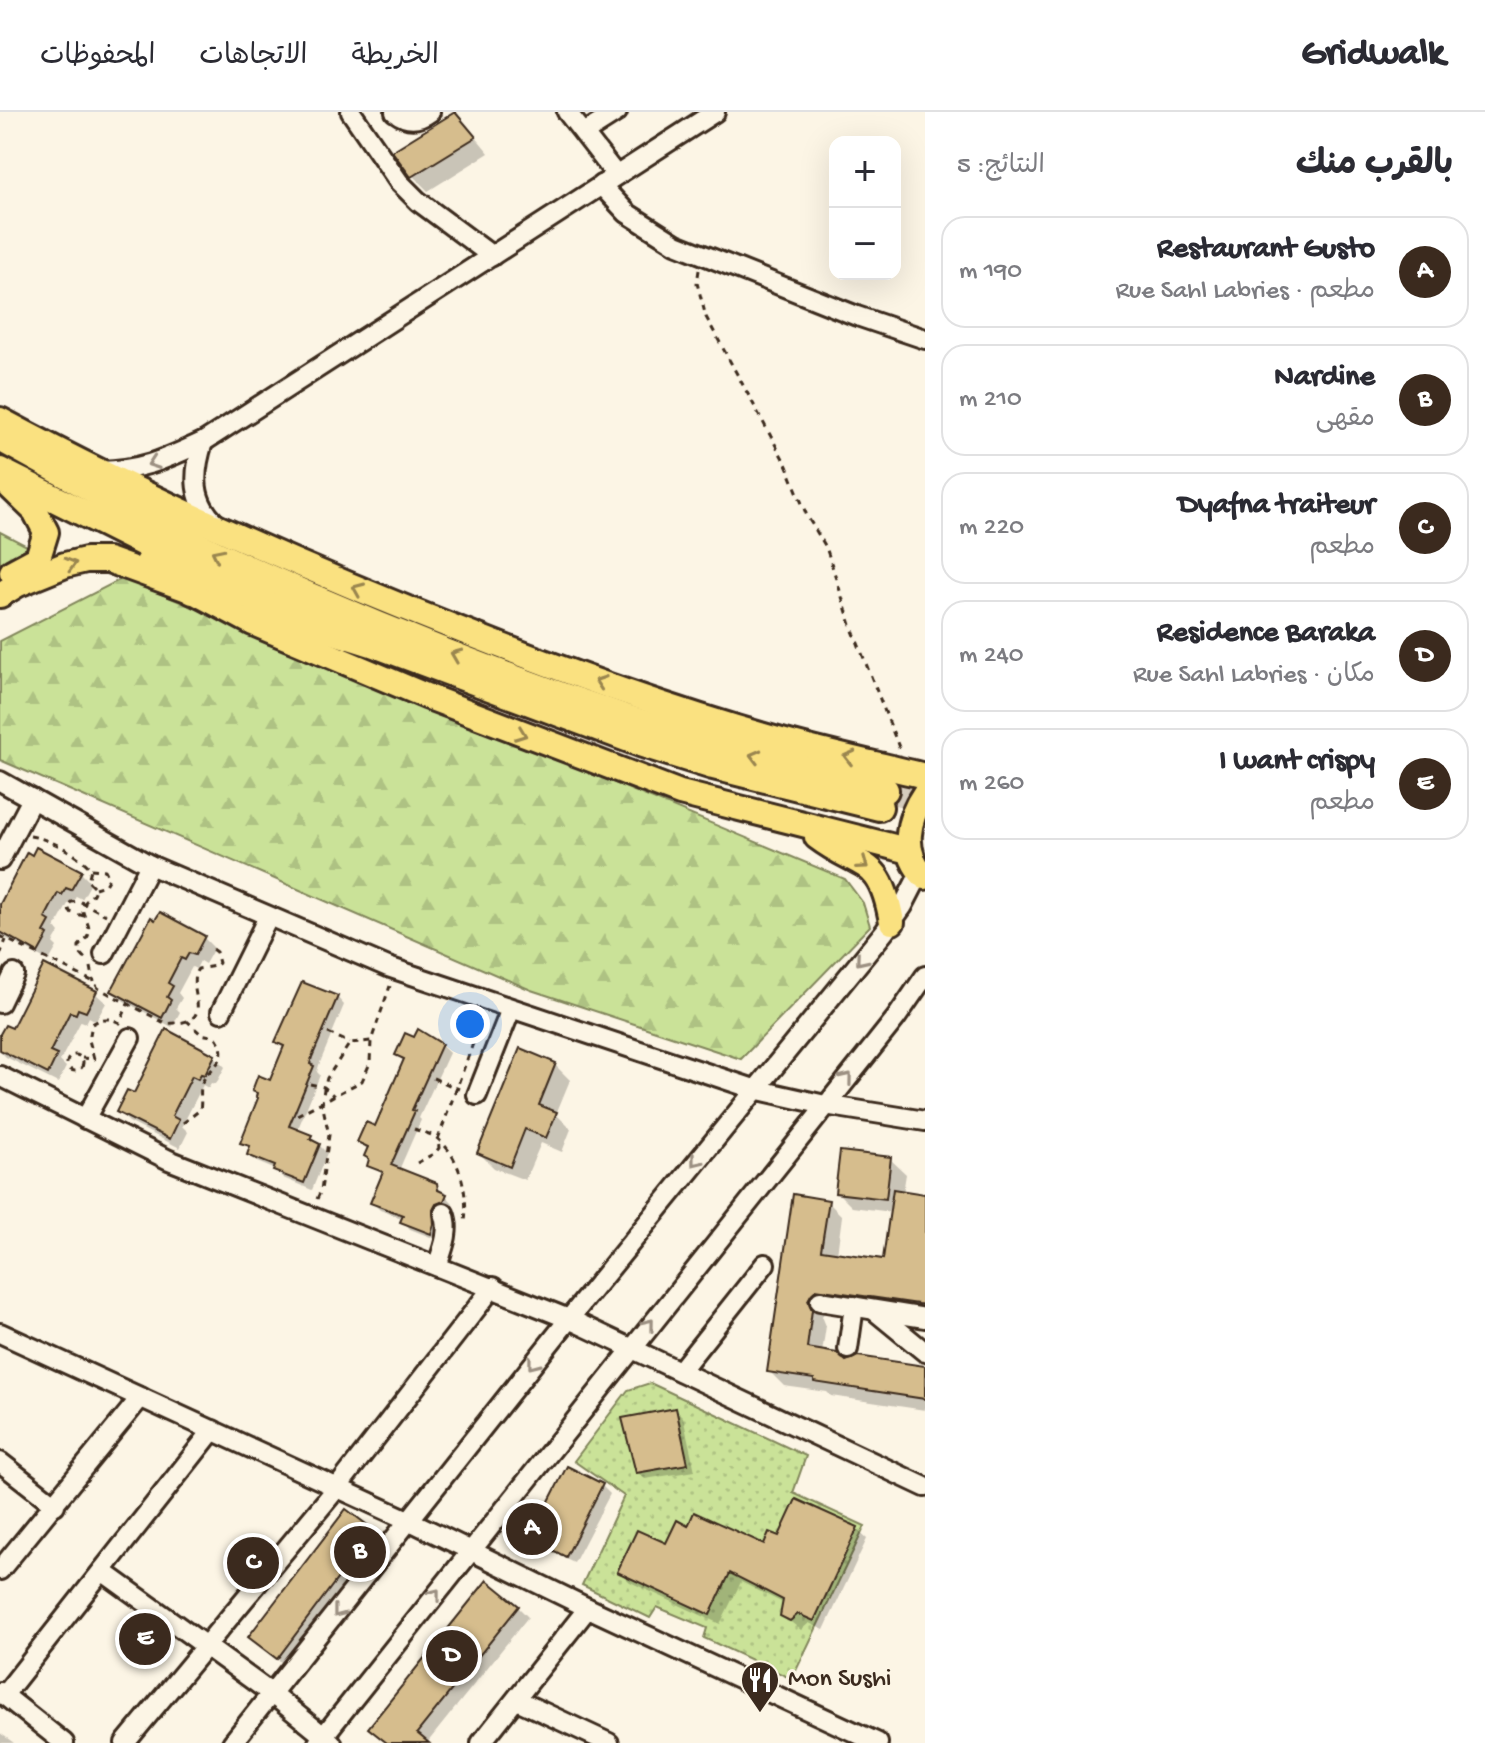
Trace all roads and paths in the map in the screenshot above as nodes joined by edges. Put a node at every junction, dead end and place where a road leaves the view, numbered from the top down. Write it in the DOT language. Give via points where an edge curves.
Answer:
graph roads {
  1 [pos="351,112"];
  2 [pos="395,112"];
  3 [pos="430,112"];
  4 [pos="567,112"];
  5 [pos="617,112"];
  6 [pos="715,112"];
  7 [pos="584,133"];
  8 [pos="608,180"];
  9 [pos="701,255"];
  10 [pos="492,256"];
  11 [pos="925,339"];
  12 [pos="0,420"];
  13 [pos="0,438"];
  14 [pos="203,442"];
  15 [pos="100,471"];
  16 [pos="0,474"];
  17 [pos="39,492"];
  18 [pos="231,535"];
  19 [pos="0,579"];
  20 [pos="193,591"];
  21 [pos="0,595"];
  22 [pos="917,774"];
  23 [pos="0,781"];
  24 [pos="925,793"];
  25 [pos="32,799"];
  26 [pos="808,826"];
  27 [pos="17,828"];
  28 [pos="0,860"];
  29 [pos="150,865"];
  30 [pos="918,867"];
  31 [pos="91,869"];
  32 [pos="95,888"];
  33 [pos="84,904"];
  34 [pos="84,916"];
  35 [pos="268,917"];
  36 [pos="120,922"];
  37 [pos="892,922"];
  38 [pos="0,936"];
  39 [pos="6,940"];
  40 [pos="208,946"];
  41 [pos="104,954"];
  42 [pos="0,955"];
  43 [pos="397,969"];
  44 [pos="14,974"];
  45 [pos="925,976"];
  46 [pos="94,982"];
  47 [pos="488,1001"];
  48 [pos="0,1003"];
  49 [pos="128,1004"];
  50 [pos="511,1009"];
  51 [pos="221,1012"];
  52 [pos="187,1021"];
  53 [pos="328,1033"];
  54 [pos="130,1038"];
  55 [pos="371,1041"];
  56 [pos="350,1043"];
  57 [pos="82,1058"];
  58 [pos="0,1076"];
  59 [pos="310,1084"];
  60 [pos="324,1087"];
  61 [pos="754,1089"];
  62 [pos="477,1095"];
  63 [pos="334,1097"];
  64 [pos="322,1103"];
  65 [pos="825,1105"];
  66 [pos="297,1115"];
  67 [pos="85,1119"];
  68 [pos="925,1121"];
  69 [pos="183,1123"];
  70 [pos="414,1129"];
  71 [pos="438,1139"];
  72 [pos="417,1163"];
  73 [pos="444,1213"];
  74 [pos="308,1217"];
  75 [pos="465,1225"];
  76 [pos="765,1264"];
  77 [pos="437,1266"];
  78 [pos="493,1287"];
  79 [pos="820,1301"];
  80 [pos="863,1308"];
  81 [pos="925,1318"];
  82 [pos="569,1319"];
  83 [pos="3,1339"];
  84 [pos="631,1348"];
  85 [pos="848,1349"];
  86 [pos="925,1352"];
  87 [pos="680,1371"];
  88 [pos="141,1397"];
  89 [pos="213,1430"];
  90 [pos="0,1462"];
  91 [pos="925,1487"];
  92 [pos="336,1489"];
  93 [pos="55,1505"];
  94 [pos="410,1521"];
  95 [pos="469,1550"];
  96 [pos="1,1567"];
  97 [pos="102,1571"];
  98 [pos="588,1608"];
  99 [pos="204,1647"];
  100 [pos="2,1694"];
  101 [pos="272,1694"];
  102 [pos="517,1700"];
  103 [pos="836,1735"];
  104 [pos="324,1741"];
  105 [pos="601,1741"];
  106 [pos="64,1743"];
  107 [pos="125,1743"];
  108 [pos="232,1743"];
  109 [pos="481,1743"];
  110 [pos="878,1743"];
  1 -- 10 [label="street" via="408,191"];
  2 -- 3 [label="street" via="412,119"];
  4 -- 7 [label="street"];
  5 -- 7 [label="street"];
  6 -- 8 [label="street"];
  7 -- 8 [label="street"];
  8 -- 9 [label="street" via="627,213"];
  8 -- 10 [label="street"];
  9 -- 11 [label="street"];
  9 -- 22 [label="path" via="697,283 706,317 826,547 881,708"];
  10 -- 14 [label="street"];
  12 -- 15 [label="main road"];
  17 -- 13 [label="highway, one-way" via="309,623 564,716 713,766 882,799 651,726 291,588 215,554"];
  14 -- 15 [label="street, one-way" via="153,465"];
  14 -- 18 [label="street" via="196,465 199,497 213,521"];
  15 -- 18 [label="main road"];
  16 -- 17 [label="highway"];
  16 -- 19 [label="main road" via="35,511 46,532 38,558"];
  17 -- 20 [label="highway" via="78,525"];
  22 -- 18 [label="main road, one-way" via="788,743 591,679"];
  21 -- 20 [label="main road, one-way" via="86,560 108,560"];
  20 -- 26 [label="main road, one-way" via="253,623 514,731 680,793"];
  23 -- 25 [label="street"];
  24 -- 30 [label="main road" via="913,809 908,830"];
  25 -- 27 [label="street"];
  25 -- 29 [label="street"];
  26 -- 30 [label="main road"];
  26 -- 37 [label="main road, one-way" via="819,839 876,874"];
  27 -- 28 [label="street"];
  27 -- 31 [label="path" via="79,855"];
  29 -- 35 [label="street"];
  29 -- 36 [label="street"];
  30 -- 37 [label="street"];
  31 -- 32 [label="path" via="88,881"];
  31 -- 32 [label="path" via="105,870 109,878"];
  32 -- 33 [label="path"];
  33 -- 34 [label="path"];
  33 -- 34 [label="path" via="75,901 68,906 70,912"];
  33 -- 36 [label="path"];
  34 -- 46 [label="path" via="89,923 79,952"];
  35 -- 43 [label="street"];
  35 -- 51 [label="street"];
  36 -- 41 [label="street"];
  37 -- 61 [label="street, one-way"];
  38 -- 39 [label="path"];
  39 -- 42 [label="path"];
  39 -- 46 [label="path"];
  40 -- 52 [label="path" via="219,963 194,974 198,1006"];
  43 -- 47 [label="street"];
  43 -- 55 [label="path"];
  44 -- 48 [label="street"];
  65 -- 45 [label="street, one-way"];
  46 -- 49 [label="path"];
  47 -- 50 [label="street"];
  47 -- 71 [label="path"];
  49 -- 52 [label="path" via="165,1023"];
  49 -- 57 [label="path" via="120,1023 111,1018 92,1024 94,1059"];
  50 -- 61 [label="street"];
  50 -- 62 [label="street"];
  52 -- 69 [label="path" via="201,1034 216,1037 221,1050 219,1064 202,1084 200,1110"];
  53 -- 56 [label="path"];
  54 -- 67 [label="street"];
  55 -- 56 [label="path"];
  55 -- 63 [label="path" via="362,1081"];
  56 -- 60 [label="path"];
  58 -- 67 [label="street"];
  59 -- 60 [label="path"];
  60 -- 63 [label="path"];
  60 -- 64 [label="path"];
  61 -- 65 [label="street"];
  61 -- 82 [label="street, one-way"];
  63 -- 64 [label="path"];
  64 -- 66 [label="path"];
  64 -- 74 [label="path" via="329,1135 326,1162"];
  65 -- 68 [label="street"];
  84 -- 65 [label="street, one-way"];
  67 -- 74 [label="street"];
  70 -- 71 [label="path"];
  71 -- 72 [label="path" via="435,1153"];
  71 -- 75 [label="path" via="460,1173"];
  73 -- 77 [label="street" via="447,1232"];
  74 -- 77 [label="street"];
  76 -- 87 [label="street"];
  77 -- 78 [label="street"];
  78 -- 82 [label="street"];
  78 -- 92 [label="street"];
  79 -- 80 [label="street"];
  80 -- 81 [label="street"];
  80 -- 85 [label="street"];
  80 -- 86 [label="street"];
  82 -- 84 [label="street"];
  82 -- 94 [label="street, one-way"];
  83 -- 88 [label="street"];
  84 -- 87 [label="street"];
  84 -- 95 [label="street"];
  87 -- 91 [label="street"];
  88 -- 89 [label="street"];
  88 -- 93 [label="street"];
  89 -- 92 [label="street"];
  89 -- 97 [label="street"];
  90 -- 93 [label="street"];
  92 -- 94 [label="street"];
  92 -- 99 [label="street"];
  93 -- 96 [label="street"];
  94 -- 95 [label="street"];
  94 -- 101 [label="street, one-way"];
  95 -- 98 [label="street"];
  104 -- 95 [label="street, one-way"];
  97 -- 99 [label="street"];
  97 -- 100 [label="street"];
  98 -- 102 [label="street"];
  98 -- 103 [label="street"];
  99 -- 101 [label="street"];
  99 -- 107 [label="street"];
  100 -- 106 [label="street"];
  101 -- 104 [label="street"];
  101 -- 108 [label="street"];
  102 -- 105 [label="street"];
  102 -- 109 [label="street"];
  103 -- 110 [label="street"];
}
